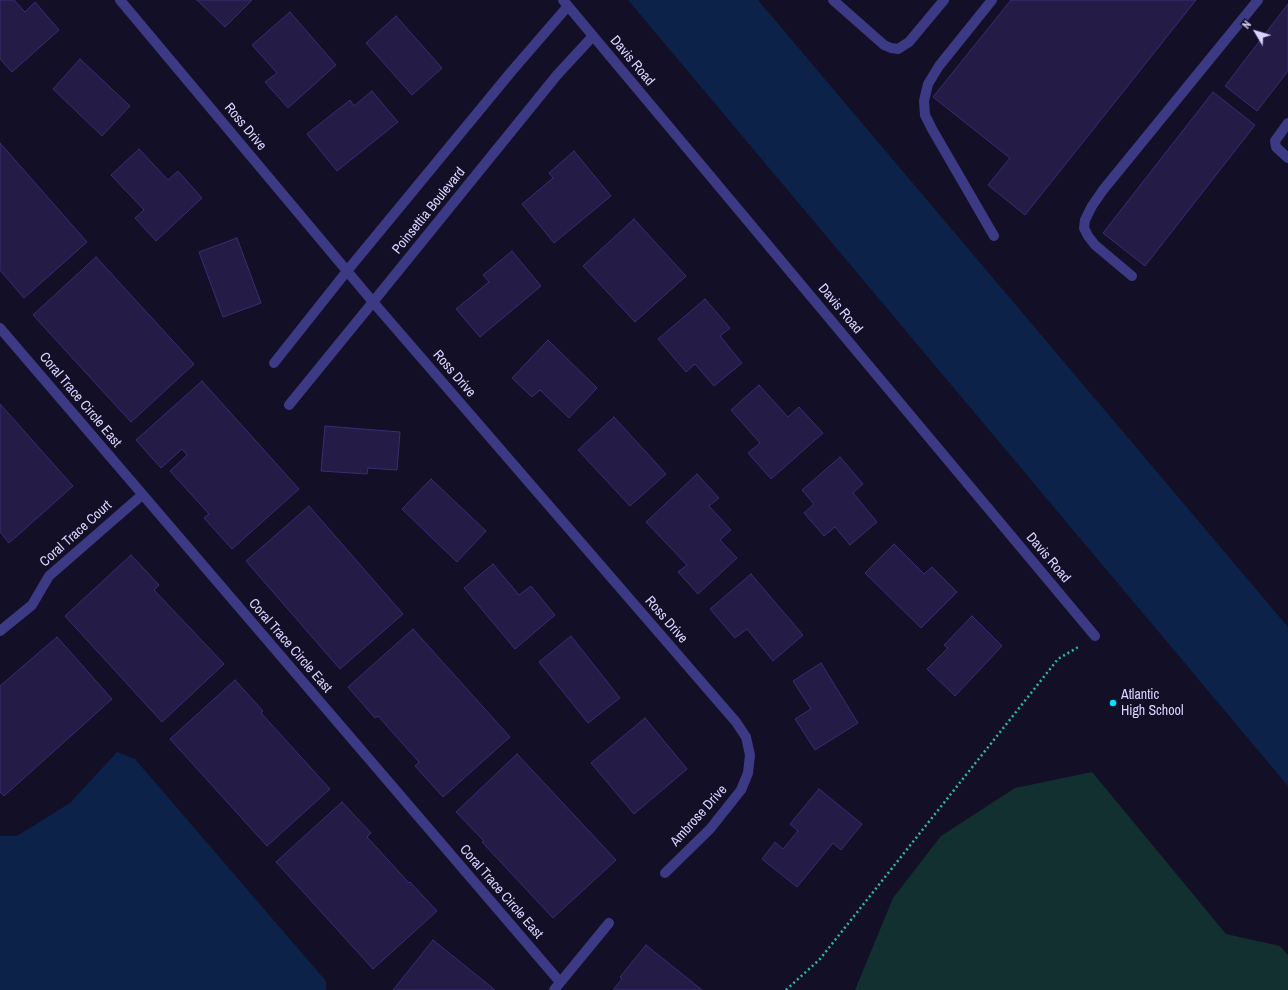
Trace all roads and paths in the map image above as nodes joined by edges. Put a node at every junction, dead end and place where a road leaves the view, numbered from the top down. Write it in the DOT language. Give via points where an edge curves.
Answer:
graph roads {
  1 [pos="120,0"];
  2 [pos="832,0"];
  3 [pos="944,0"];
  4 [pos="992,0"];
  5 [pos="1258,0"];
  6 [pos="565,3"];
  7 [pos="593,36"];
  8 [pos="1288,123"];
  9 [pos="1288,158"];
  10 [pos="994,236"];
  11 [pos="347,271"];
  12 [pos="1132,276"];
  13 [pos="373,302"];
  14 [pos="0,328"];
  15 [pos="274,363"];
  16 [pos="289,405"];
  17 [pos="142,495"];
  18 [pos="0,631"];
  19 [pos="1095,636"];
  20 [pos="748,773"];
  21 [pos="665,874"];
  22 [pos="609,923"];
  23 [pos="557,986"];
  24 [pos="786,990"];
  1 -- 11 [label="street, Ross Drive"];
  2 -- 3 [label="street" via="884,45 898,49 909,42"];
  4 -- 10 [label="street" via="939,66 928,84 924,101 925,115 932,129"];
  5 -- 12 [label="street" via="1103,190 1085,220 1084,228 1095,245"];
  6 -- 7 [label="street, Davis Road"];
  6 -- 11 [label="street, Poinsettia Boulevard"];
  7 -- 13 [label="street, Poinsettia Boulevard" via="557,75"];
  7 -- 19 [label="street, Davis Road"];
  8 -- 9 [label="street" via="1275,141 1276,147"];
  11 -- 13 [label="street, Ross Drive"];
  11 -- 15 [label="street, Poinsettia Boulevard"];
  13 -- 16 [label="street, Poinsettia Boulevard"];
  13 -- 20 [label="street, Ross Drive" via="736,722 746,737 750,755"];
  14 -- 17 [label="street, Coral Trace Circle East"];
  17 -- 18 [label="street, Coral Trace Court" via="49,576 32,605"];
  17 -- 23 [label="street, Coral Trace Circle East"];
  19 -- 24 [label="path" via="1058,659 820,960"];
  20 -- 21 [label="street, Ambrose Drive" via="741,790 710,828"];
  22 -- 23 [label="street"];
}
